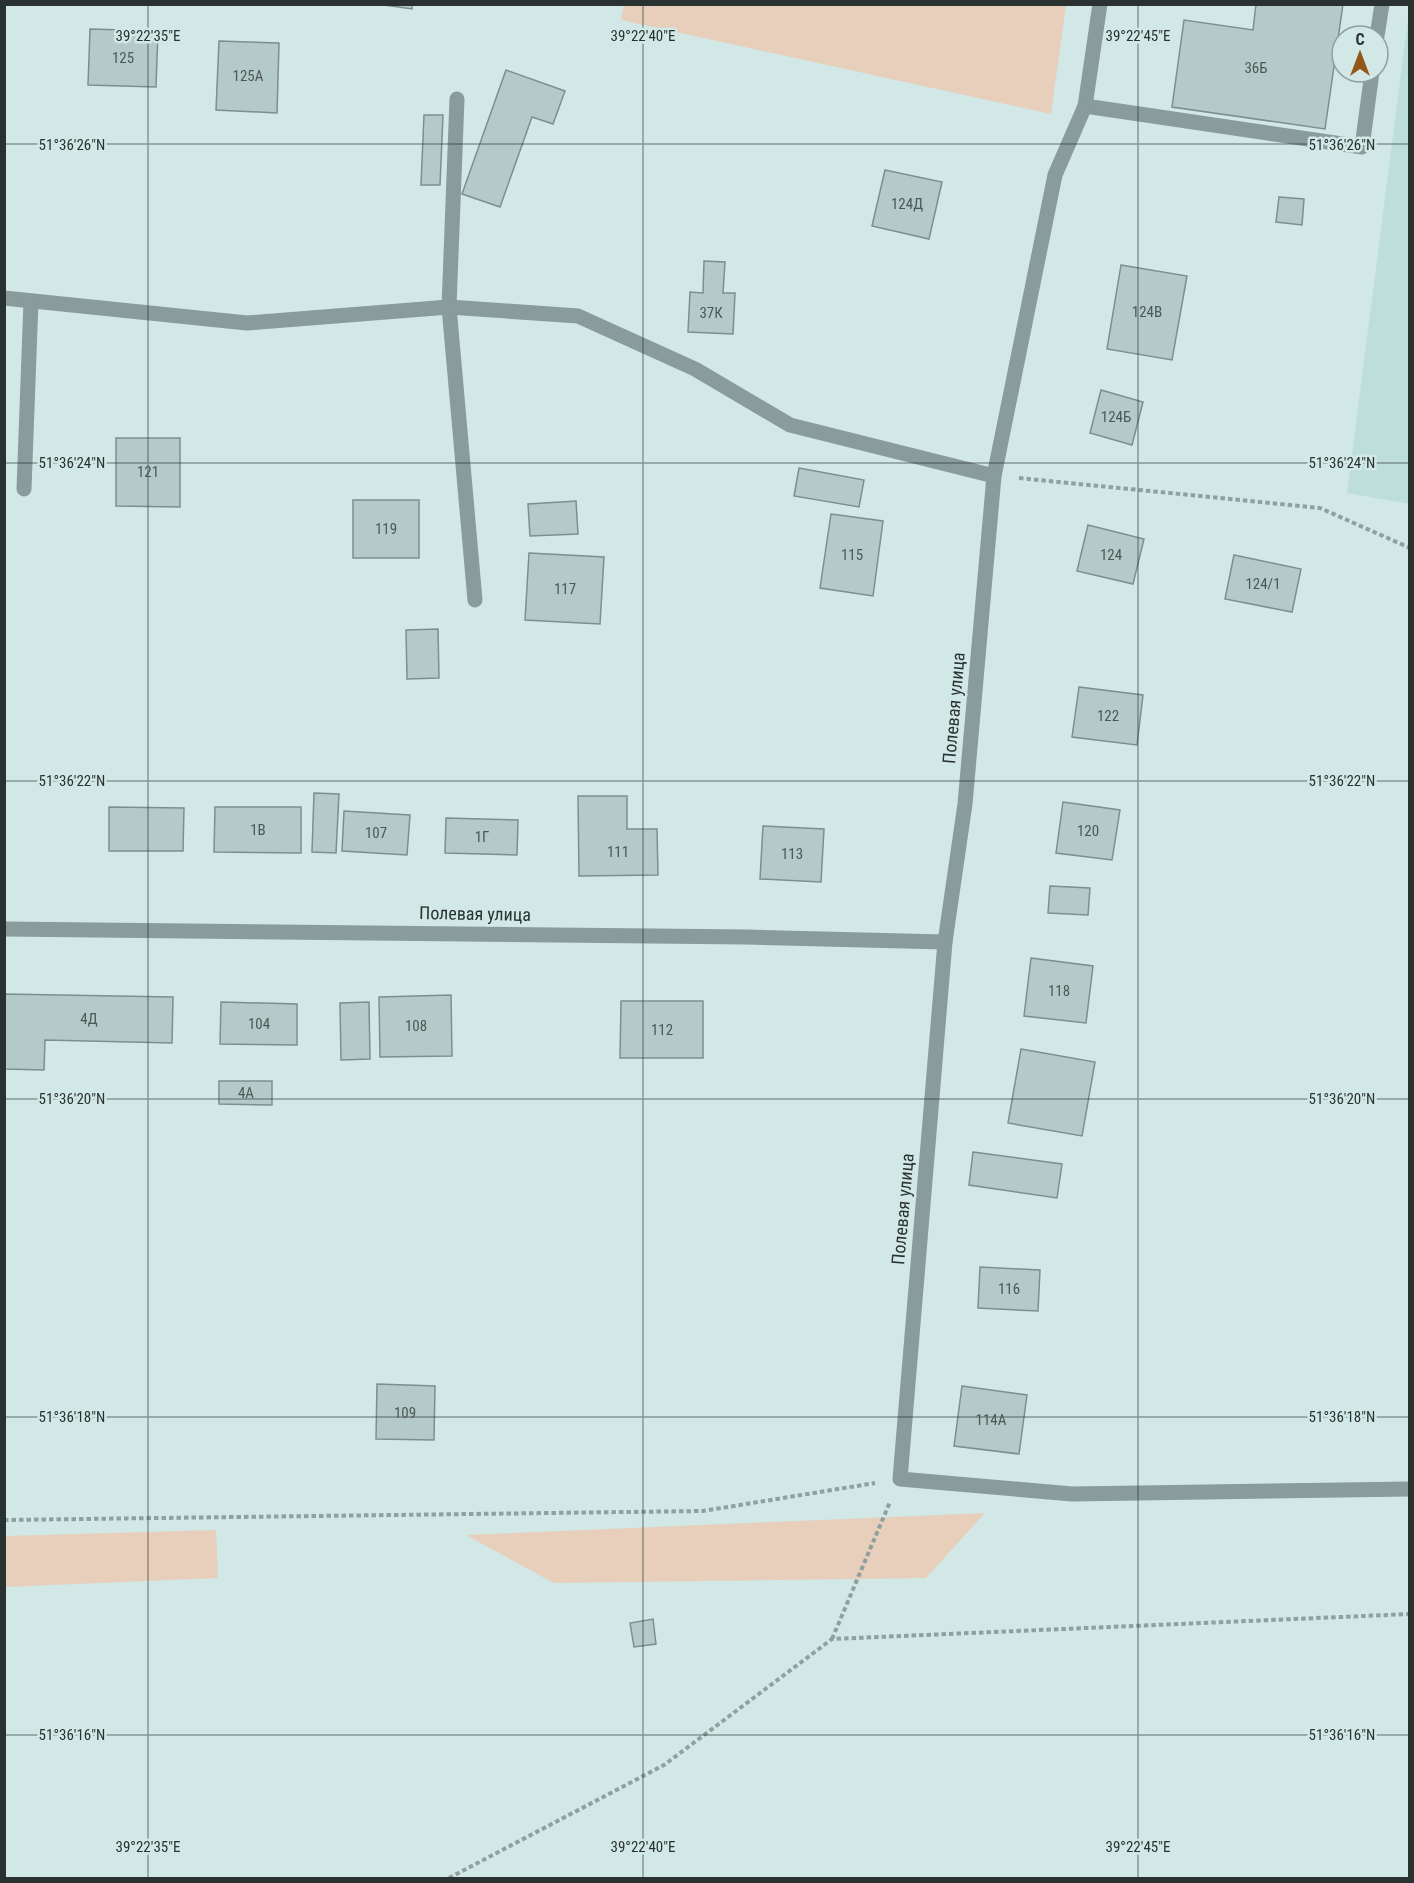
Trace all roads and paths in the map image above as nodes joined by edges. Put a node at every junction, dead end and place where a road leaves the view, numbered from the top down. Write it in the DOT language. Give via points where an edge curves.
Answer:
graph roads {
  1 [pos="1100,4"];
  2 [pos="1382,4"];
  3 [pos="1379,24"];
  4 [pos="1370,84"];
  5 [pos="457,99"];
  6 [pos="1085,106"];
  7 [pos="4,298"];
  8 [pos="31,302"];
  9 [pos="449,307"];
  10 [pos="994,476"];
  11 [pos="24,489"];
  12 [pos="1410,548"];
  13 [pos="475,600"];
  14 [pos="4,929"];
  15 [pos="945,942"];
  16 [pos="900,1479"];
  17 [pos="1410,1489"];
  18 [pos="4,1520"];
  19 [pos="1410,1614"];
  20 [pos="832,1639"];
  21 [pos="449,1878"];
  1 -- 6 [label="street, Полевая улица"];
  2 -- 3 [label="street"];
  4 -- 6 [label="street" via="1362,147"];
  5 -- 9 [label="street"];
  6 -- 10 [label="street, Полевая улица" via="1055,175"];
  7 -- 8 [label="street"];
  8 -- 9 [label="street" via="247,323"];
  8 -- 11 [label="street"];
  9 -- 10 [label="street" via="578,316 695,369 790,425"];
  9 -- 13 [label="street"];
  10 -- 12 [label="path" via="1320,508"];
  10 -- 15 [label="street, Полевая улица" via="965,804"];
  14 -- 15 [label="street, Полевая улица"];
  15 -- 16 [label="street, Полевая улица"];
  16 -- 17 [label="street" via="1072,1494"];
  16 -- 18 [label="path" via="703,1511"];
  16 -- 20 [label="path"];
  19 -- 20 [label="path"];
  20 -- 21 [label="path" via="664,1764"];
}
